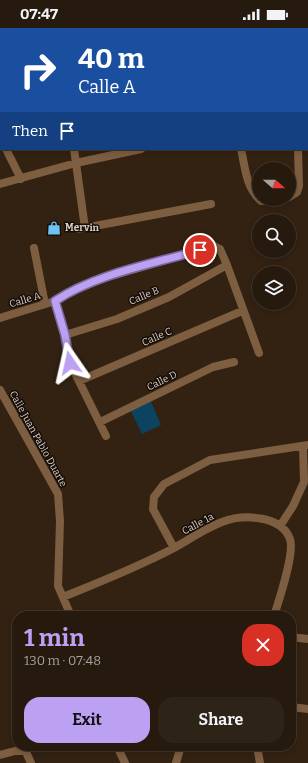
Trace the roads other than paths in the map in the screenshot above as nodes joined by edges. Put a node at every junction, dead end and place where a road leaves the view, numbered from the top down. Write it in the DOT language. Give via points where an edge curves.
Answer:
graph roads {
  1 [pos="6,150"];
  2 [pos="74,150"];
  3 [pos="136,150"];
  4 [pos="241,150"];
  5 [pos="298,150"];
  6 [pos="76,163"];
  7 [pos="21,179"];
  8 [pos="0,184"];
  9 [pos="252,189"];
  10 [pos="296,193"];
  11 [pos="211,204"];
  12 [pos="34,248"];
  13 [pos="227,265"];
  14 [pos="55,301"];
  15 [pos="45,304"];
  16 [pos="242,311"];
  17 [pos="0,318"];
  18 [pos="65,335"];
  19 [pos="259,353"];
  20 [pos="234,362"];
  21 [pos="79,381"];
  22 [pos="0,390"];
  23 [pos="100,422"];
  24 [pos="106,436"];
  25 [pos="305,446"];
  26 [pos="280,526"];
  27 [pos="174,548"];
  28 [pos="63,597"];
  29 [pos="69,611"];
  30 [pos="275,611"];
  31 [pos="296,638"];
  32 [pos="308,639"];
  33 [pos="296,708"];
  34 [pos="308,709"];
  35 [pos="15,751"];
  36 [pos="22,751"];
  37 [pos="119,751"];
  38 [pos="180,751"];
  39 [pos="258,751"];
  40 [pos="0,755"];
  41 [pos="31,763"];
  42 [pos="125,763"];
  43 [pos="176,763"];
  44 [pos="260,763"];
  1 -- 7 [label="street"];
  2 -- 6 [label="street"];
  3 -- 6 [label="street"];
  4 -- 9 [label="street"];
  5 -- 10 [label="street" via="299,186"];
  6 -- 7 [label="street"];
  6 -- 11 [label="street" via="82,228"];
  7 -- 8 [label="street"];
  12 -- 15 [label="street"];
  13 -- 14 [label="street, Calle A" via="220,249 214,246 101,279"];
  13 -- 16 [label="street"];
  13 -- 18 [label="street, Calle B" via="125,316"];
  14 -- 15 [label="street, Calle A"];
  14 -- 18 [label="street"];
  15 -- 17 [label="street, Calle A"];
  16 -- 19 [label="street"];
  16 -- 21 [label="street, Calle C"];
  18 -- 21 [label="street" via="70,363"];
  20 -- 23 [label="street, Calle D" via="213,367"];
  21 -- 23 [label="street"];
  22 -- 28 [label="street, Calle Juan Pablo Duarte" via="58,494 58,586"];
  23 -- 24 [label="street"];
  25 -- 26 [label="street" via="304,482"];
  25 -- 27 [label="street" via="210,460 164,484 154,497 153,509"];
  26 -- 27 [label="street, Calle 1a" via="264,518 223,521"];
  26 -- 30 [label="street" via="290,539 292,551"];
  27 -- 28 [label="street, Calle 1a"];
  28 -- 29 [label="street, Calle Juan Pablo Duarte"];
  31 -- 32 [label="street"];
  33 -- 34 [label="street"];
  35 -- 40 [label="street"];
  36 -- 41 [label="street" via="26,752"];
  37 -- 42 [label="street"];
  38 -- 43 [label="street"];
  39 -- 44 [label="street"];
}
